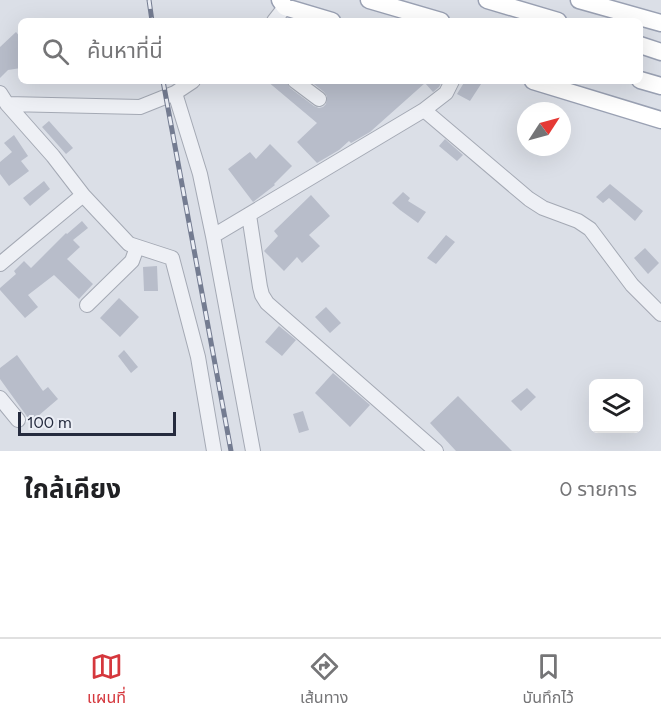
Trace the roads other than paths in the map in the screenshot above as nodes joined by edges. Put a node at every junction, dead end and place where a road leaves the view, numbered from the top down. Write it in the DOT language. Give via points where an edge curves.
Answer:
graph roads {
  1 [pos="369,0"];
  2 [pos="488,0"];
  3 [pos="579,0"];
  4 [pos="282,4"];
  5 [pos="605,10"];
  6 [pos="275,18"];
  7 [pos="323,18"];
  8 [pos="431,18"];
  9 [pos="548,18"];
  10 [pos="639,18"];
  11 [pos="643,19"];
  12 [pos="661,23"];
  13 [pos="643,46"];
  14 [pos="661,51"];
  15 [pos="643,81"];
  16 [pos="188,84"];
  17 [pos="299,84"];
  18 [pos="450,84"];
  19 [pos="543,84"];
  20 [pos="661,86"];
  21 [pos="175,93"];
  22 [pos="4,98"];
  23 [pos="320,99"];
  24 [pos="424,110"];
  25 [pos="661,120"];
  26 [pos="83,195"];
  27 [pos="249,215"];
  28 [pos="213,236"];
  29 [pos="137,247"];
  30 [pos="0,264"];
  31 [pos="87,304"];
  32 [pos="661,314"];
  33 [pos="0,398"];
  34 [pos="18,420"];
  35 [pos="213,451"];
  36 [pos="254,451"];
  37 [pos="436,451"];
  1 -- 8 [label="main road"];
  2 -- 9 [label="main road"];
  3 -- 5 [label="main road"];
  4 -- 6 [label="street"];
  4 -- 7 [label="main road"];
  5 -- 10 [label="main road"];
  11 -- 12 [label="main road"];
  13 -- 14 [label="main road"];
  15 -- 20 [label="main road"];
  16 -- 21 [label="street"];
  17 -- 23 [label="street"];
  18 -- 24 [label="street" via="446,93"];
  19 -- 25 [label="main road"];
  21 -- 22 [label="street" via="140,107"];
  21 -- 28 [label="street" via="200,174"];
  22 -- 26 [label="street"];
  24 -- 27 [label="street"];
  24 -- 32 [label="street" via="529,199 590,229 632,285"];
  26 -- 29 [label="street" via="129,244"];
  26 -- 30 [label="street"];
  27 -- 28 [label="street"];
  27 -- 37 [label="street" via="260,287 267,303"];
  28 -- 36 [label="street"];
  29 -- 31 [label="street" via="132,261"];
  29 -- 35 [label="street" via="172,258 198,357"];
  33 -- 34 [label="street"];
}
